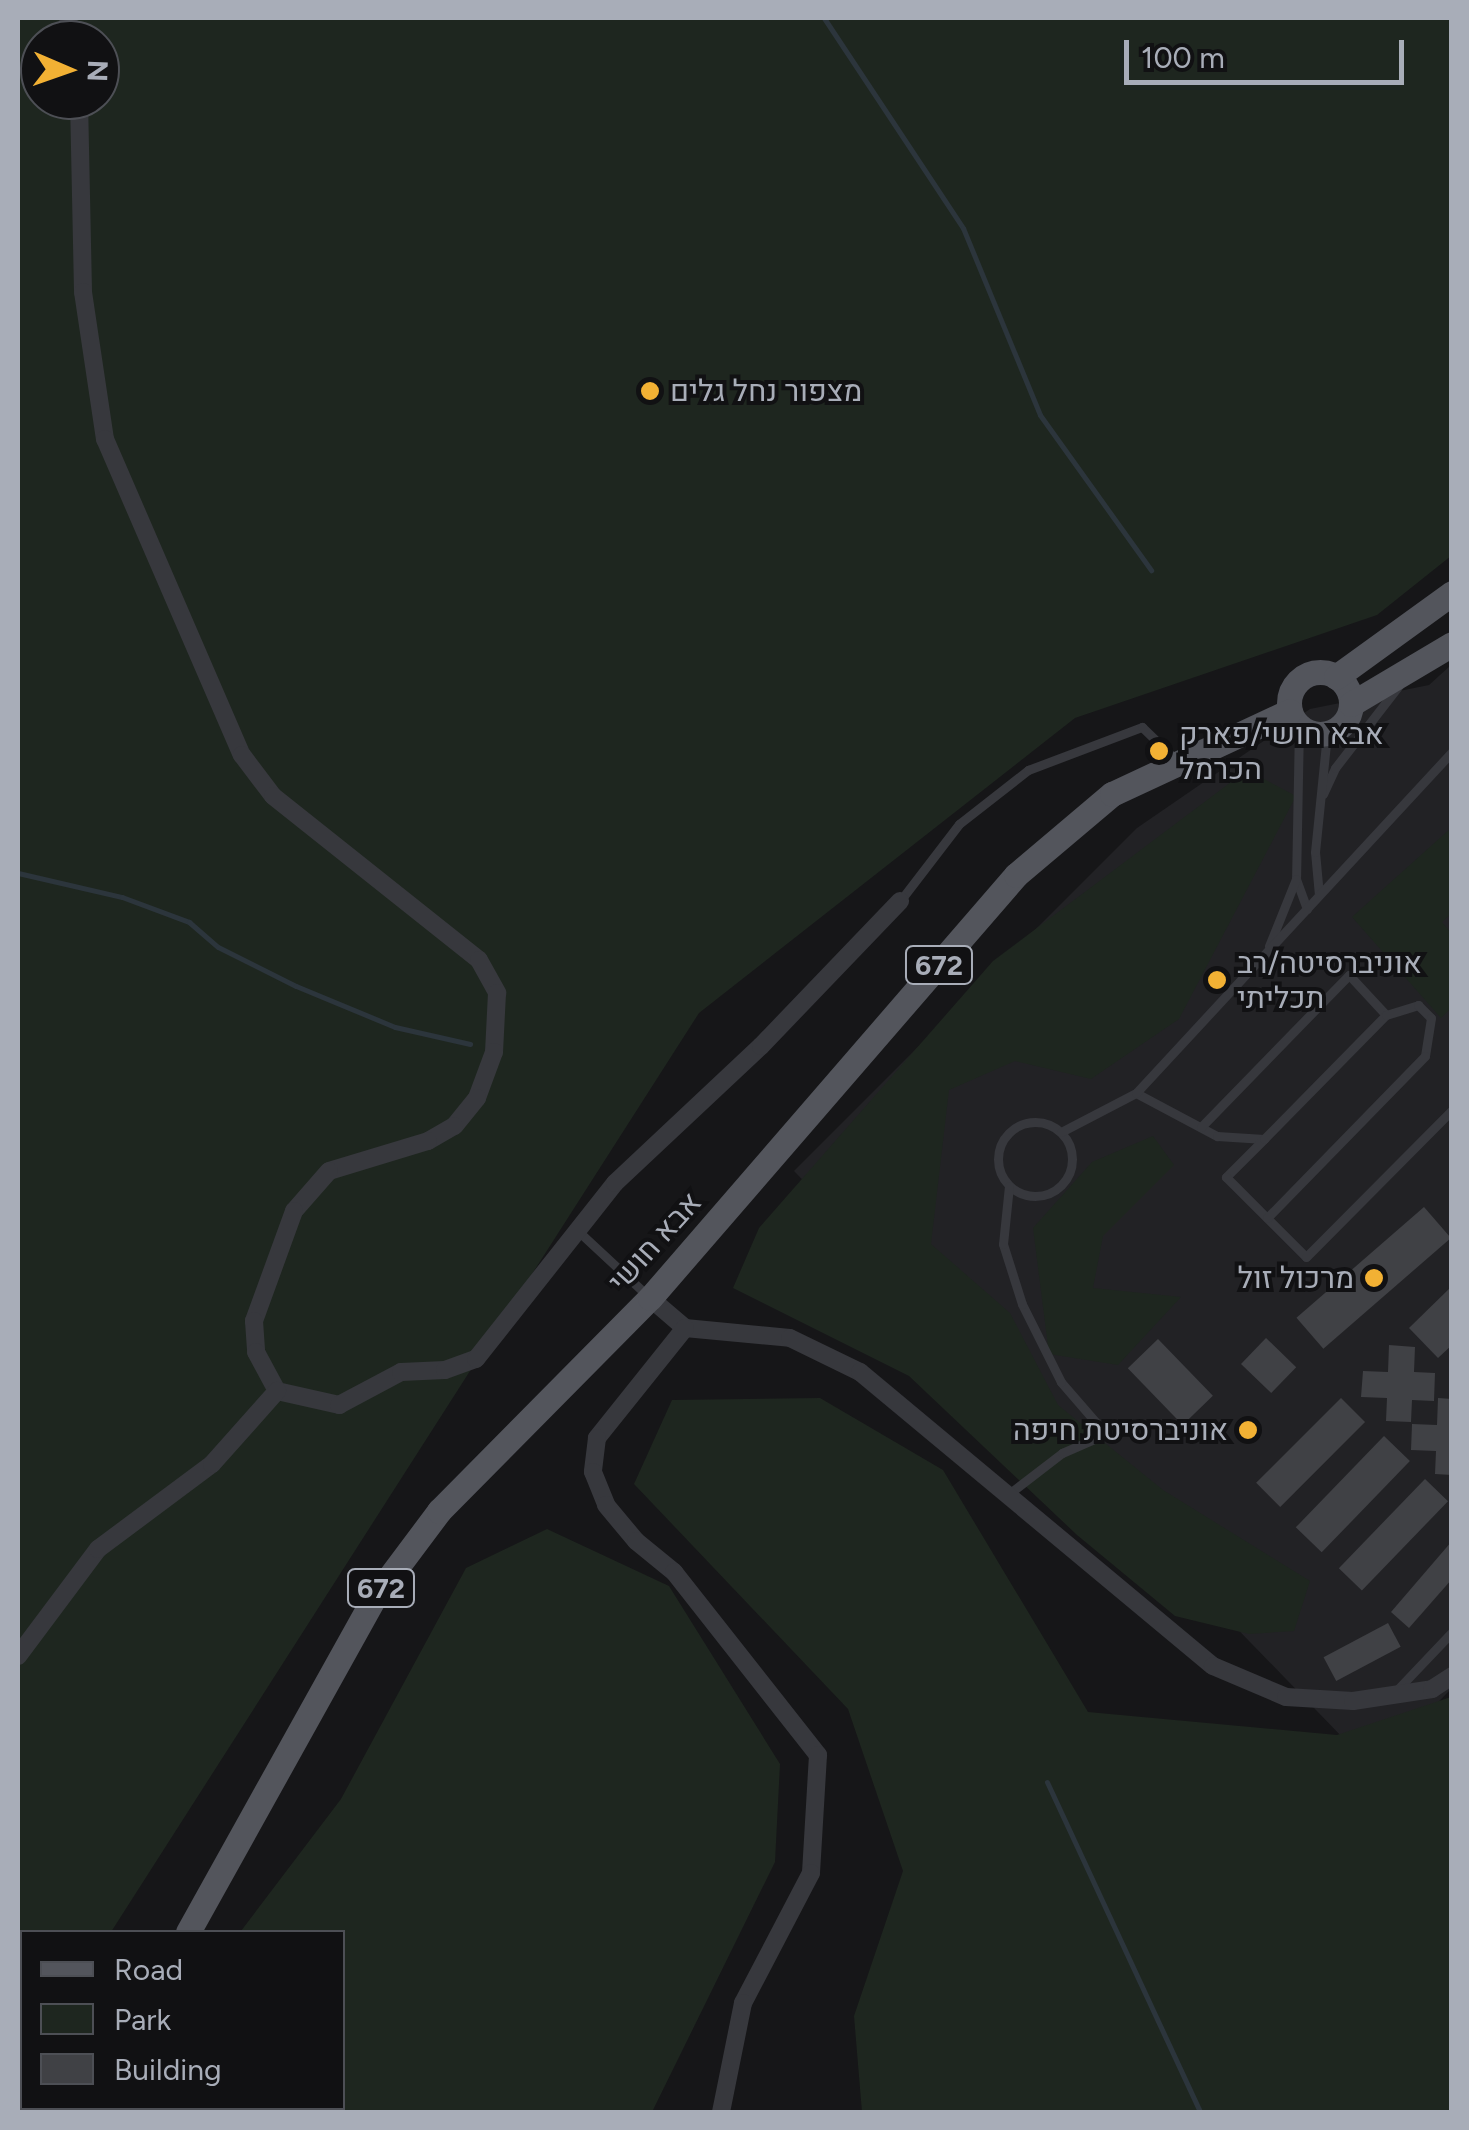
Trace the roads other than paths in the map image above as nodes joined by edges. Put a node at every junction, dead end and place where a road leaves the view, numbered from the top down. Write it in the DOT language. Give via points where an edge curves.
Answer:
graph roads {
  1 [pos="79,120"];
  2 [pos="1452,594"];
  3 [pos="1452,644"];
  4 [pos="1409,667"];
  5 [pos="1336,677"];
  6 [pos="1351,704"];
  7 [pos="1295,718"];
  8 [pos="1327,733"];
  9 [pos="1452,752"];
  10 [pos="1177,760"];
  11 [pos="1320,801"];
  12 [pos="1296,878"];
  13 [pos="1319,895"];
  14 [pos="900,901"];
  15 [pos="1307,909"];
  16 [pos="1266,953"];
  17 [pos="1386,1016"];
  18 [pos="1136,1093"];
  19 [pos="1452,1110"];
  20 [pos="1201,1127"];
  21 [pos="1060,1132"];
  22 [pos="1264,1140"];
  23 [pos="1010,1186"];
  24 [pos="1267,1218"];
  25 [pos="578,1231"];
  26 [pos="650,1298"];
  27 [pos="685,1328"];
  28 [pos="277,1391"];
  29 [pos="1006,1496"];
  30 [pos="1452,1632"];
  31 [pos="18,1656"];
  32 [pos="1452,1676"];
  33 [pos="1393,1694"];
  34 [pos="189,1930"];
  35 [pos="721,2112"];
  1 -- 28 [label="street" via="84,307 106,439 242,755 273,796 467,948 497,993 494,1052 477,1098 454,1126 428,1141 329,1171 294,1211 254,1321 256,1352"];
  2 -- 5 [label="main road"];
  3 -- 4 [label="main road"];
  4 -- 6 [label="main road"];
  4 -- 11 [label="lane" via="1335,768"];
  5 -- 6 [label="main road"];
  5 -- 7 [label="main road" via="1319,672 1302,678 1291,693"];
  6 -- 8 [label="main road" via="1341,726"];
  7 -- 8 [label="main road"];
  7 -- 10 [label="main road, אבא חושי / 672"];
  7 -- 12 [label="lane"];
  8 -- 11 [label="lane"];
  9 -- 13 [label="lane"];
  10 -- 14 [label="lane" via="1142,727 1028,770 959,824"];
  10 -- 26 [label="main road, אבא חושי / 672" via="1112,794 1016,875"];
  11 -- 13 [label="lane"];
  12 -- 15 [label="lane"];
  12 -- 16 [label="lane"];
  13 -- 15 [label="lane"];
  14 -- 25 [label="street" via="761,1046 615,1183"];
  15 -- 16 [label="lane"];
  16 -- 18 [label="lane"];
  17 -- 20 [label="lane" via="1349,976"];
  17 -- 22 [label="lane"];
  17 -- 24 [label="lane" via="1418,1005 1431,1018 1425,1056"];
  18 -- 20 [label="lane"];
  18 -- 21 [label="lane"];
  19 -- 24 [label="lane" via="1306,1257"];
  20 -- 22 [label="lane" via="1217,1136"];
  21 -- 23 [label="lane" via="1072,1152 1062,1184 1030,1196"];
  21 -- 23 [label="lane" via="1037,1122 1004,1138 998,1163"];
  22 -- 24 [label="lane" via="1226,1177"];
  23 -- 29 [label="lane" via="1003,1244 1022,1304 1061,1382 1106,1434 1062,1454"];
  25 -- 26 [label="lane"];
  25 -- 28 [label="street" via="476,1359 445,1370 401,1372 339,1405"];
  26 -- 27 [label="street"];
  26 -- 34 [label="main road, אבא חושי / 672" via="440,1511 374,1598"];
  27 -- 29 [label="street" via="790,1338 838,1358"];
  27 -- 35 [label="street" via="597,1438 592,1472 606,1505 636,1542 674,1572 818,1755 811,1873 743,2003"];
  28 -- 31 [label="street" via="200,1474 98,1549"];
  29 -- 33 [label="street" via="1214,1666 1286,1697 1352,1701"];
  30 -- 33 [label="lane"];
  32 -- 33 [label="street" via="1432,1689"];
}
